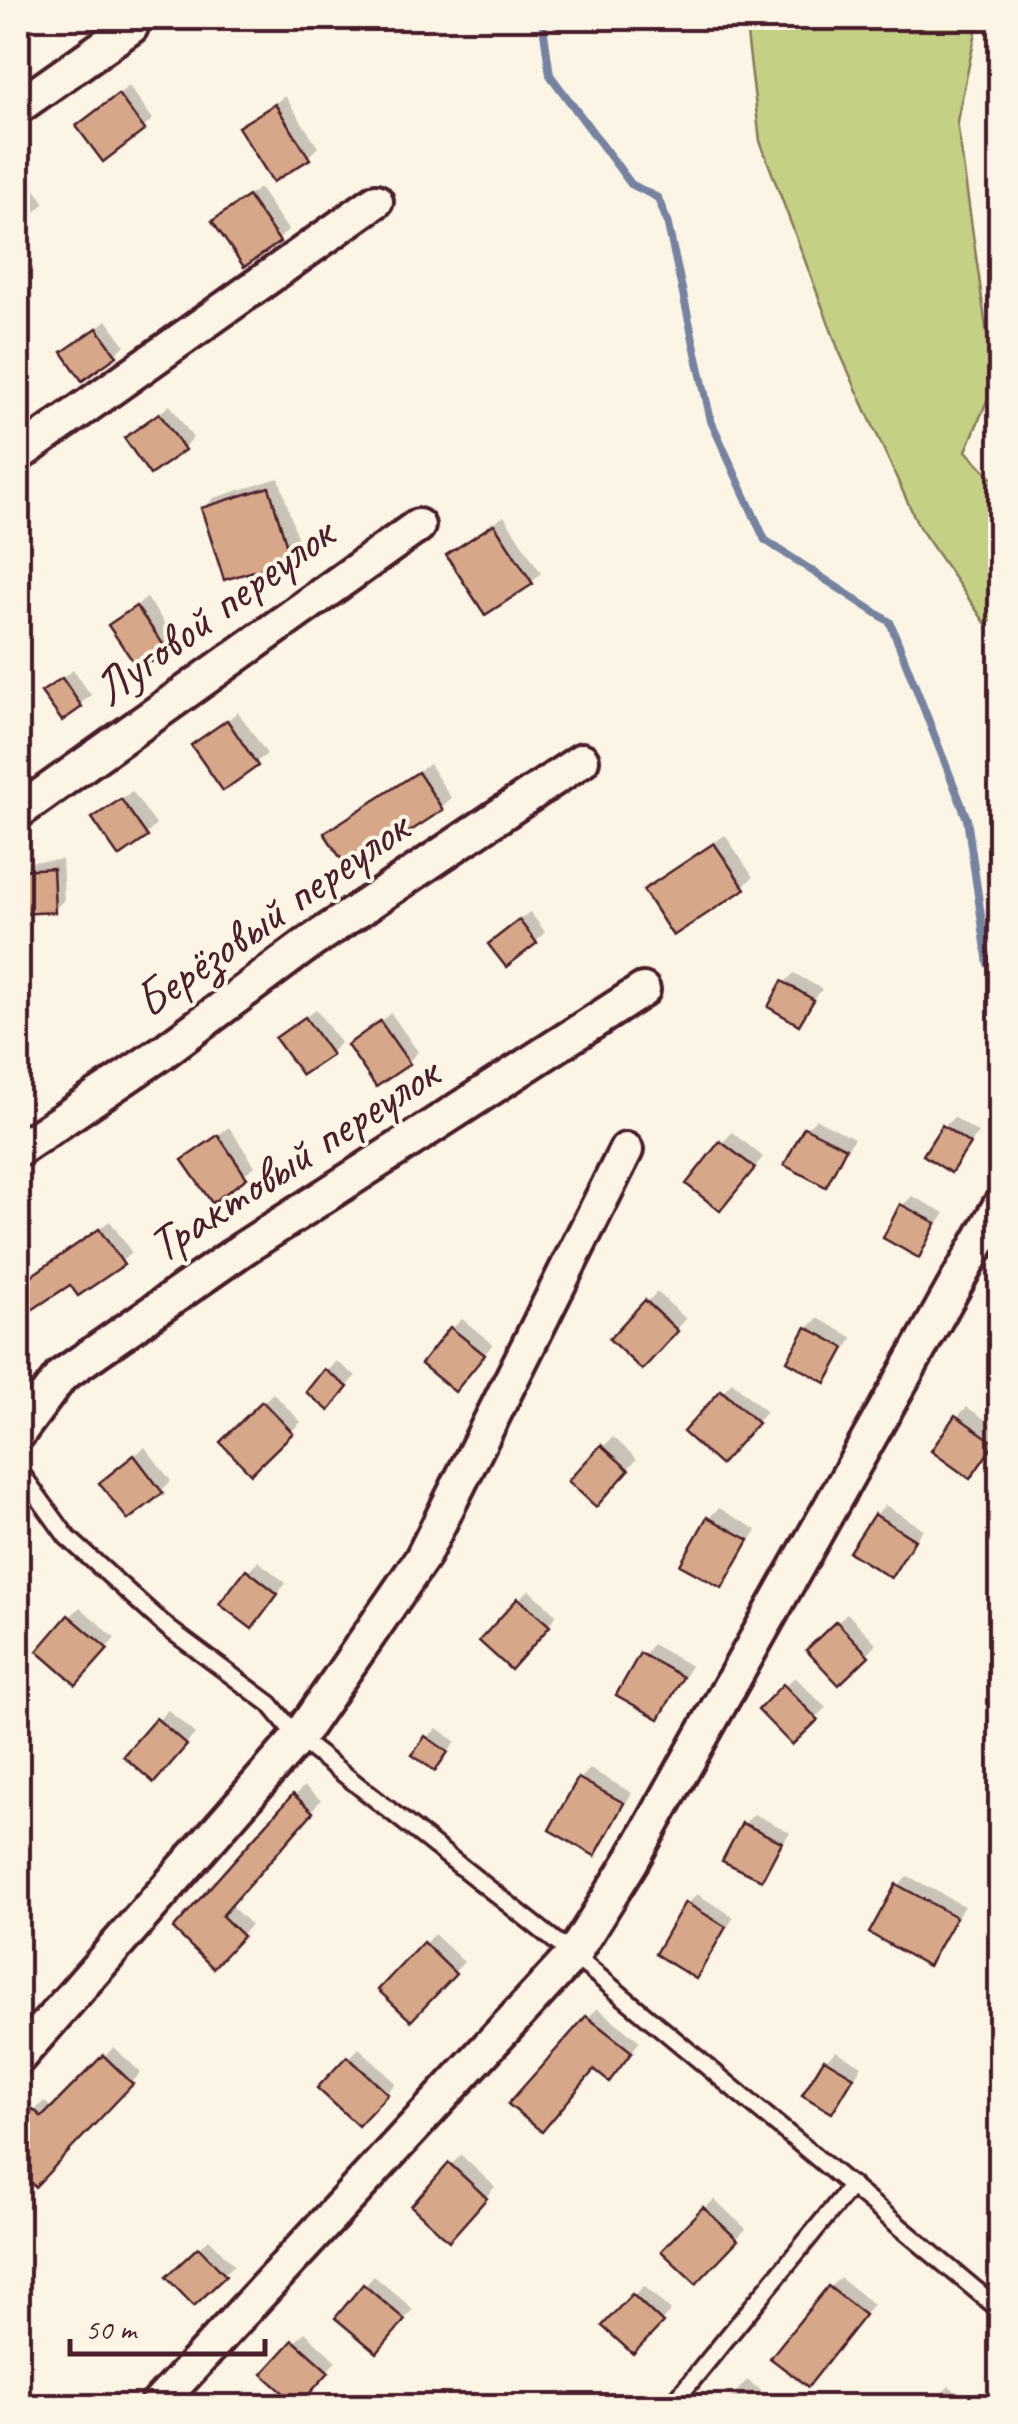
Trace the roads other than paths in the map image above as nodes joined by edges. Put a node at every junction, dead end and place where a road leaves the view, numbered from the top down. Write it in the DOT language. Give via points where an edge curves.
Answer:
graph roads {
  1 [pos="131,27"];
  2 [pos="18,107"];
  3 [pos="376,201"];
  4 [pos="18,454"];
  5 [pos="418,526"];
  6 [pos="582,760"];
  7 [pos="18,812"];
  8 [pos="642,990"];
  9 [pos="18,1150"];
  10 [pos="626,1150"];
  11 [pos="1000,1205"];
  12 [pos="18,1434"];
  13 [pos="18,1469"];
  14 [pos="298,1738"];
  15 [pos="573,1954"];
  16 [pos="18,2058"];
  17 [pos="852,2185"];
  18 [pos="1000,2310"];
  19 [pos="156,2406"];
  20 [pos="672,2406"];
  1 -- 2 [label="street"];
  3 -- 4 [label="street"];
  5 -- 7 [label="street, Луговой переулок"];
  6 -- 9 [label="street, Берёзовый переулок"];
  8 -- 12 [label="street, Трактовый переулок" via="244,1248 61,1376"];
  10 -- 14 [label="street" via="422,1558"];
  11 -- 15 [label="street"];
  13 -- 14 [label="lane" via="67,1537 169,1629 270,1704"];
  14 -- 15 [label="lane"];
  14 -- 16 [label="street"];
  15 -- 17 [label="lane"];
  15 -- 19 [label="street"];
  17 -- 18 [label="lane"];
  17 -- 20 [label="lane"];
}
